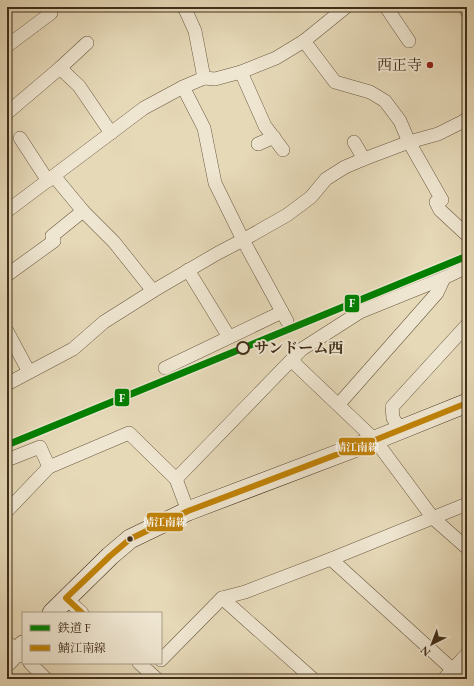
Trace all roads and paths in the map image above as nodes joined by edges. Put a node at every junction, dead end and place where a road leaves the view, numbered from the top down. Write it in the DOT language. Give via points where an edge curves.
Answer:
graph roads {
  1 [pos="47,7"];
  2 [pos="183,7"];
  3 [pos="346,7"];
  4 [pos="386,7"];
  5 [pos="464,7"];
  6 [pos="467,10"];
  7 [pos="304,41"];
  8 [pos="409,41"];
  9 [pos="87,43"];
  10 [pos="7,46"];
  11 [pos="60,68"];
  12 [pos="241,72"];
  13 [pos="204,78"];
  14 [pos="183,87"];
  15 [pos="7,113"];
  16 [pos="467,118"];
  17 [pos="111,133"];
  18 [pos="274,137"];
  19 [pos="20,138"];
  20 [pos="354,142"];
  21 [pos="409,142"];
  22 [pos="258,144"];
  23 [pos="283,150"];
  24 [pos="364,158"];
  25 [pos="51,178"];
  26 [pos="7,211"];
  27 [pos="83,211"];
  28 [pos="467,235"];
  29 [pos="243,240"];
  30 [pos="467,267"];
  31 [pos="188,270"];
  32 [pos="7,275"];
  33 [pos="444,278"];
  34 [pos="153,291"];
  35 [pos="467,325"];
  36 [pos="7,331"];
  37 [pos="229,337"];
  38 [pos="292,361"];
  39 [pos="165,368"];
  40 [pos="29,372"];
  41 [pos="7,384"];
  42 [pos="467,403"];
  43 [pos="339,404"];
  44 [pos="400,429"];
  45 [pos="375,440"];
  46 [pos="7,460"];
  47 [pos="49,467"];
  48 [pos="176,479"];
  49 [pos="467,504"];
  50 [pos="188,511"];
  51 [pos="7,512"];
  52 [pos="432,518"];
  53 [pos="467,548"];
  54 [pos="331,559"];
  55 [pos="66,598"];
  56 [pos="222,598"];
  57 [pos="53,612"];
  58 [pos="81,612"];
  59 [pos="467,654"];
  60 [pos="162,659"];
  61 [pos="30,664"];
  62 [pos="140,664"];
  63 [pos="152,673"];
  64 [pos="448,674"];
  65 [pos="46,679"];
  66 [pos="313,679"];
  67 [pos="463,679"];
  1 -- 10 [label="street" via="51,13"];
  2 -- 13 [label="street" via="195,31"];
  3 -- 7 [label="street"];
  4 -- 8 [label="street"];
  5 -- 6 [label="street"];
  7 -- 12 [label="street" via="276,58"];
  7 -- 21 [label="street" via="335,82 370,92 385,102 400,121"];
  9 -- 11 [label="street"];
  11 -- 15 [label="street"];
  11 -- 17 [label="street" via="79,86"];
  12 -- 13 [label="street" via="215,79"];
  12 -- 18 [label="street" via="265,126"];
  13 -- 14 [label="street"];
  14 -- 17 [label="street" via="144,108"];
  14 -- 29 [label="street" via="204,128 215,183"];
  16 -- 21 [label="street" via="438,134"];
  17 -- 25 [label="street"];
  18 -- 22 [label="street"];
  18 -- 23 [label="street"];
  19 -- 25 [label="street"];
  20 -- 24 [label="street"];
  21 -- 24 [label="street"];
  21 -- 28 [label="street" via="442,200 436,202 440,210"];
  24 -- 29 [label="street" via="326,179 311,197 287,215"];
  25 -- 26 [label="street"];
  25 -- 27 [label="street"];
  27 -- 32 [label="street" via="52,236 57,245"];
  27 -- 34 [label="street" via="114,242"];
  29 -- 31 [label="street"];
  29 -- 37 [label="street" via="285,317"];
  30 -- 33 [label="street"];
  31 -- 34 [label="street"];
  31 -- 37 [label="street"];
  33 -- 38 [label="street" via="360,312 299,344"];
  33 -- 43 [label="street" via="437,294"];
  34 -- 40 [label="street" via="104,322 73,349"];
  35 -- 44 [label="street" via="392,407 393,418"];
  36 -- 40 [label="street"];
  37 -- 39 [label="street"];
  38 -- 43 [label="street"];
  38 -- 48 [label="street"];
  40 -- 41 [label="street"];
  42 -- 44 [label="street"];
  43 -- 45 [label="street"];
  44 -- 45 [label="street"];
  45 -- 50 [label="street"];
  45 -- 52 [label="street"];
  46 -- 47 [label="street" via="40,447"];
  47 -- 48 [label="street" via="129,433"];
  47 -- 51 [label="street"];
  48 -- 50 [label="street"];
  49 -- 52 [label="street"];
  50 -- 55 [label="street" via="130,539"];
  52 -- 53 [label="street"];
  52 -- 54 [label="street"];
  54 -- 56 [label="street" via="245,592"];
  54 -- 64 [label="street"];
  55 -- 57 [label="street"];
  55 -- 58 [label="street"];
  56 -- 60 [label="street"];
  56 -- 66 [label="street"];
  59 -- 64 [label="street"];
  61 -- 65 [label="street"];
  62 -- 63 [label="street"];
  64 -- 67 [label="street"];
}
